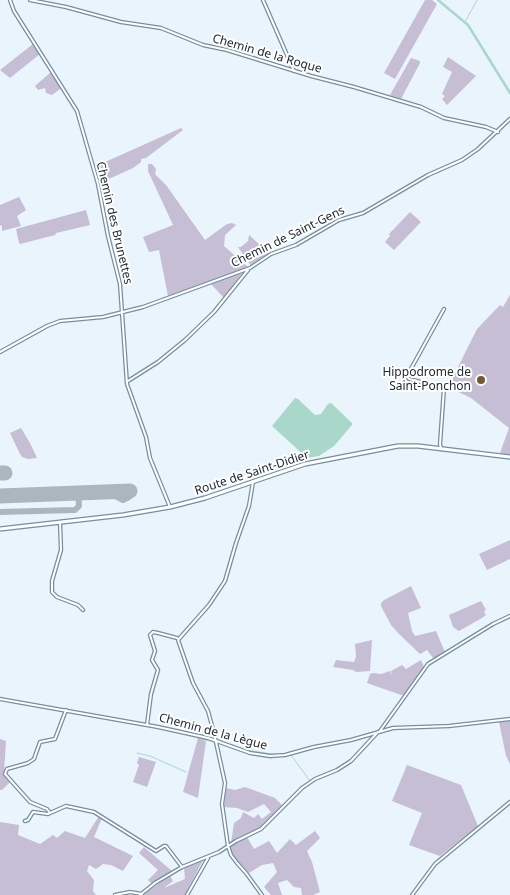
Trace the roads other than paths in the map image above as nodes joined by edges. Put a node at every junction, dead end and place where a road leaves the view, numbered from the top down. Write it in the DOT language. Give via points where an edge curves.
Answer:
graph roads {
  1 [pos="10,0"];
  2 [pos="30,0"];
  3 [pos="263,0"];
  4 [pos="294,71"];
  5 [pos="510,119"];
  6 [pos="498,132"];
  7 [pos="250,268"];
  8 [pos="444,309"];
  9 [pos="121,312"];
  10 [pos="0,352"];
  11 [pos="128,381"];
  12 [pos="441,449"];
  13 [pos="510,457"];
  14 [pos="252,482"];
  15 [pos="166,501"];
  16 [pos="169,508"];
  17 [pos="161,509"];
  18 [pos="60,522"];
  19 [pos="0,529"];
  20 [pos="83,610"];
  21 [pos="510,616"];
  22 [pos="177,638"];
  23 [pos="0,699"];
  24 [pos="66,710"];
  25 [pos="510,718"];
  26 [pos="147,725"];
  27 [pos="379,732"];
  28 [pos="215,740"];
  29 [pos="510,802"];
  30 [pos="50,813"];
  31 [pos="25,821"];
  32 [pos="228,846"];
  33 [pos="208,857"];
  34 [pos="182,868"];
  35 [pos="141,894"];
  36 [pos="115,895"];
  37 [pos="187,895"];
  38 [pos="262,895"];
  39 [pos="412,895"];
  1 -- 9 [label="street, Chemin des Brunettes" via="77,111 98,184 120,284"];
  2 -- 4 [label="street, Chemin de la Roque" via="161,28 203,45"];
  3 -- 4 [label="street"];
  4 -- 6 [label="street, Chemin de la Roque"];
  5 -- 6 [label="street, Chemin de Saint-Gens"];
  6 -- 7 [label="street, Chemin de Saint-Gens" via="462,160 428,175 363,213 339,220 296,244 270,254"];
  7 -- 9 [label="street, Chemin de Saint-Gens"];
  7 -- 11 [label="street" via="186,340"];
  8 -- 12 [label="street" via="407,376 444,388"];
  9 -- 10 [label="street, Chemin de Saint-Gens" via="60,321"];
  9 -- 11 [label="street, Chemin des Brunettes"];
  11 -- 15 [label="street, Chemin des Brunettes"];
  12 -- 13 [label="main road, Route de Saint-Didier"];
  12 -- 14 [label="main road, Route de Saint-Didier" via="404,446 380,449 305,464"];
  14 -- 16 [label="main road, Route de Saint-Didier"];
  14 -- 28 [label="street" via="249,506 225,582 178,640 192,683 208,711"];
  15 -- 16 [label="street, Chemin des Brunettes"];
  15 -- 17 [label="street"];
  16 -- 17 [label="main road, Route de Saint-Didier"];
  17 -- 18 [label="main road, Route de Saint-Didier"];
  18 -- 19 [label="main road, Route de Saint-Didier"];
  18 -- 20 [label="street" via="61,550 52,592"];
  21 -- 27 [label="street" via="428,664"];
  22 -- 26 [label="street" via="153,632 150,635 155,651 152,660 158,670"];
  23 -- 24 [label="street, Chemin de la Lègue"];
  24 -- 26 [label="street, Chemin de la Lègue"];
  24 -- 30 [label="street" via="56,739 40,742 32,761 5,772 27,800"];
  25 -- 27 [label="street, Chemin de la Lègue"];
  26 -- 28 [label="street, Chemin de la Lègue"];
  27 -- 28 [label="street, Chemin de la Lègue" via="279,756 250,753"];
  27 -- 32 [label="street" via="351,762 308,784 266,826"];
  28 -- 32 [label="street" via="225,783 222,804"];
  29 -- 39 [label="street" via="435,864"];
  30 -- 31 [label="street" via="33,812"];
  30 -- 34 [label="street" via="66,806 94,812 156,851 166,846"];
  32 -- 33 [label="street"];
  32 -- 38 [label="street" via="237,864"];
  33 -- 34 [label="street"];
  33 -- 37 [label="street"];
  34 -- 35 [label="street"];
  35 -- 36 [label="street"];
}
